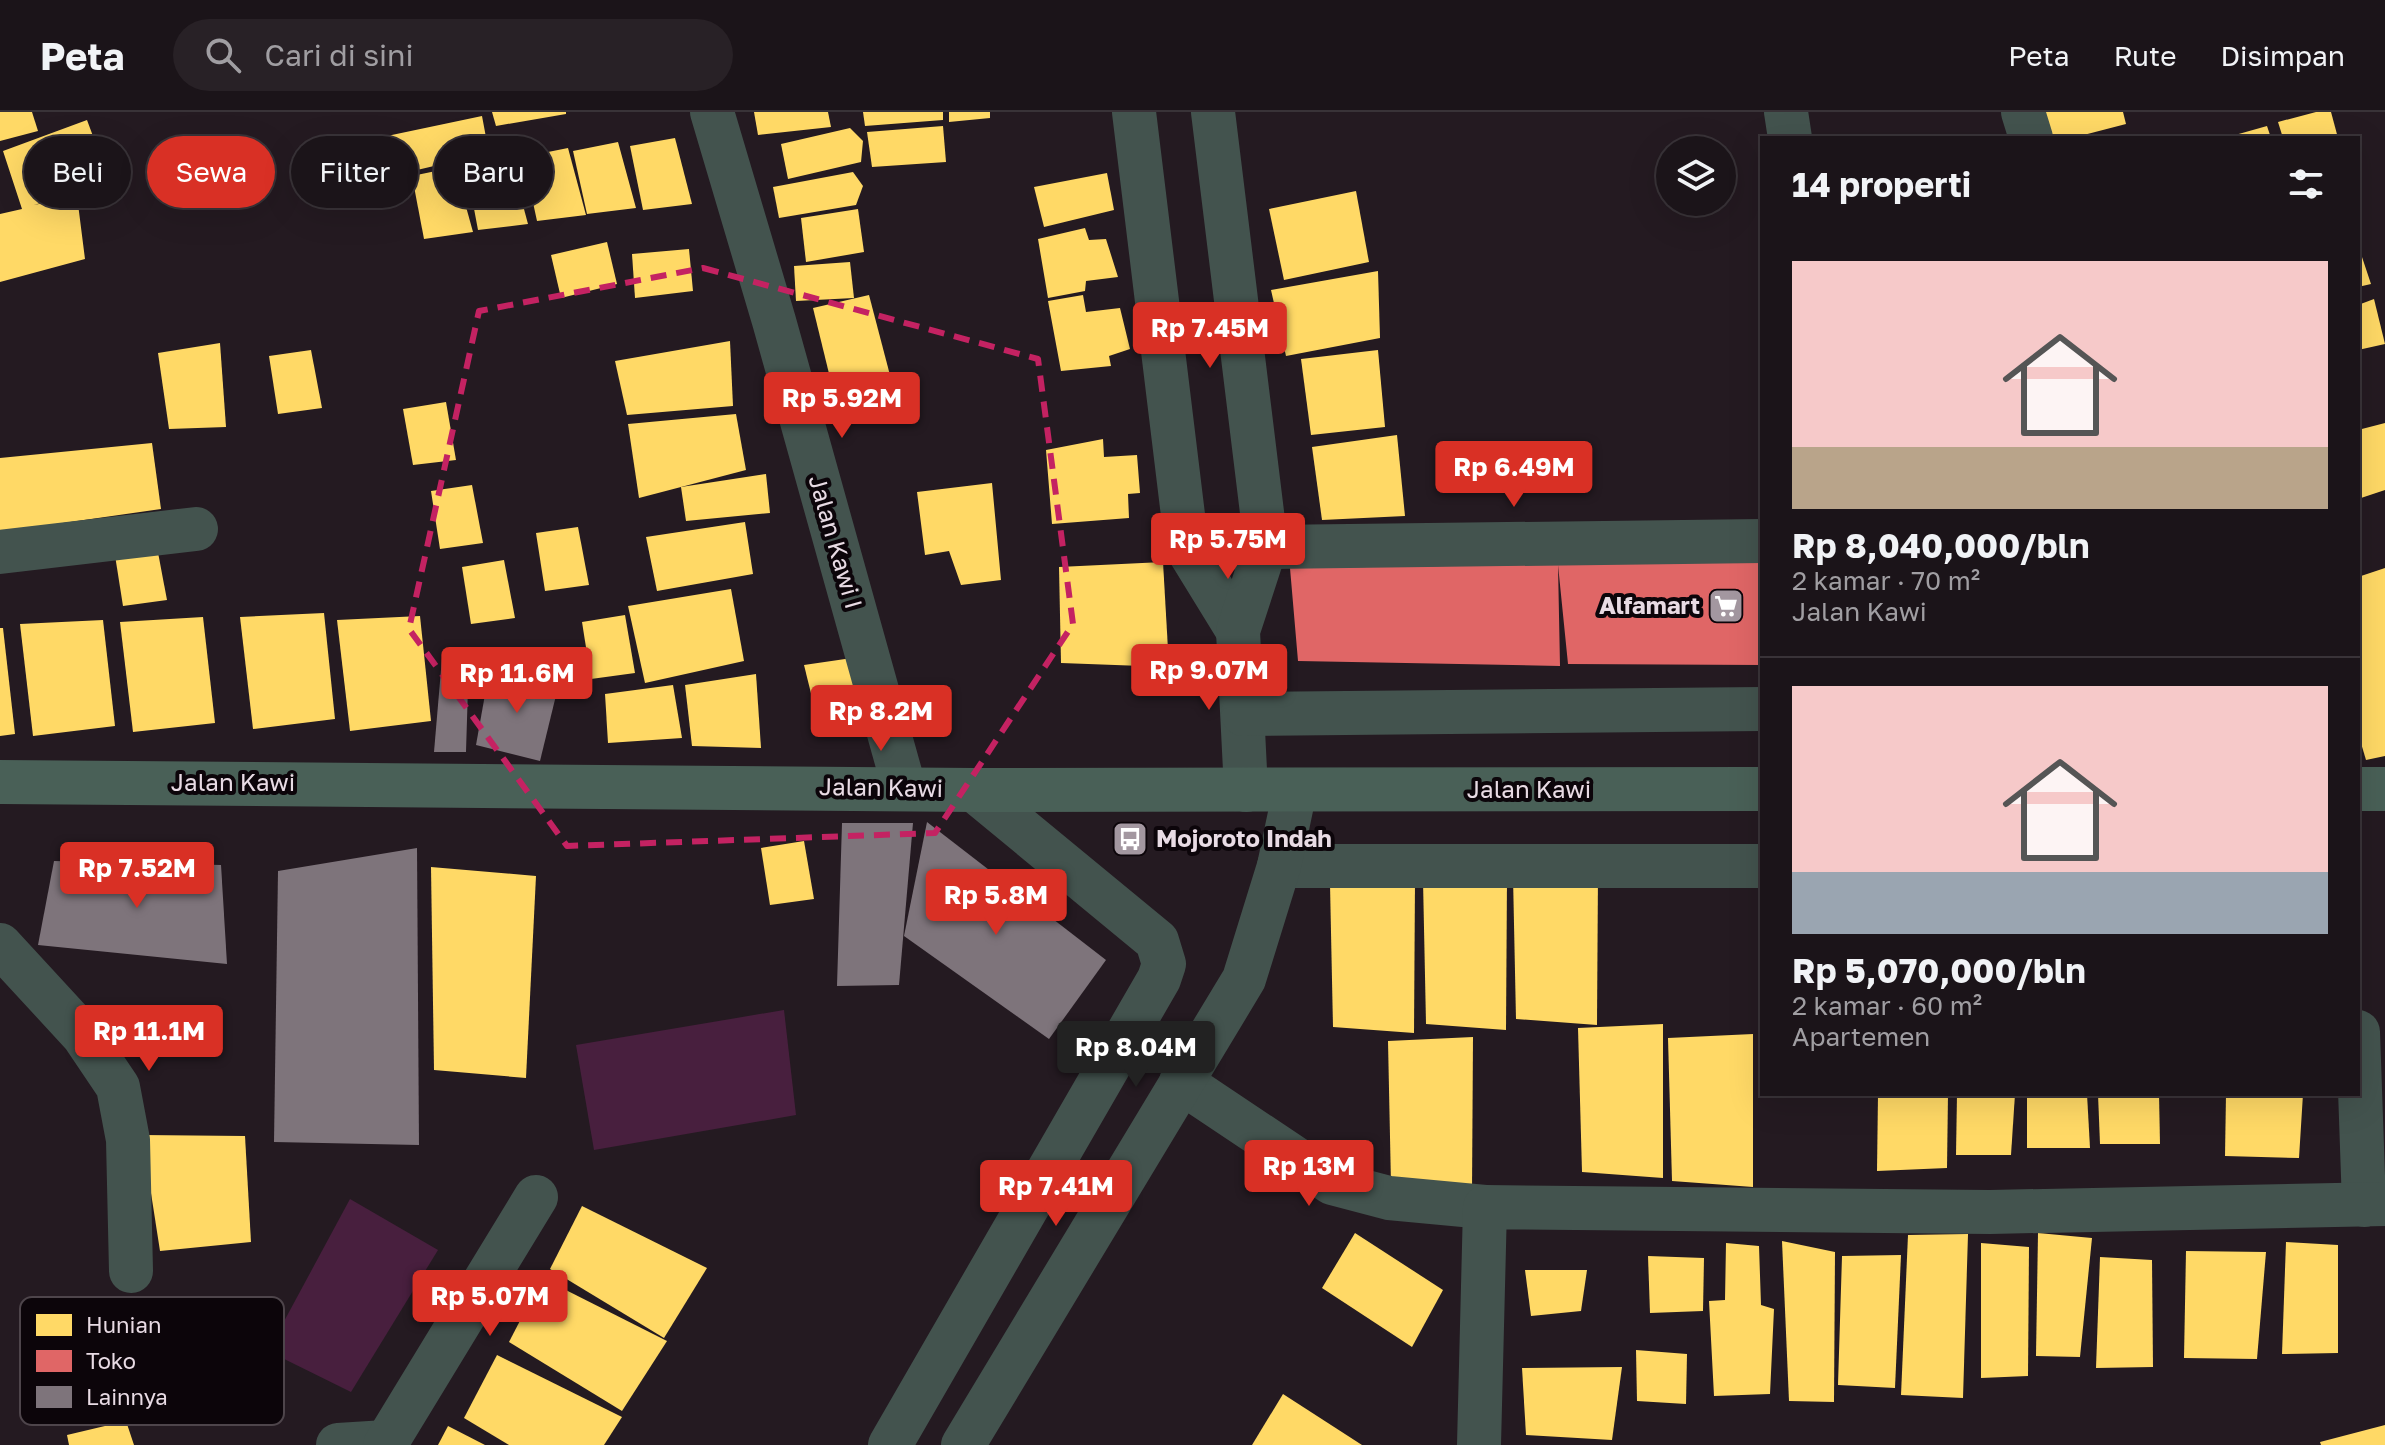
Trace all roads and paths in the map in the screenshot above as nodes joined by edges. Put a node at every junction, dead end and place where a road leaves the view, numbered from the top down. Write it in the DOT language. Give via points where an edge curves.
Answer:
graph roads {
  1 [pos="712,112"];
  2 [pos="1134,112"];
  3 [pos="1213,112"];
  4 [pos="1786,112"];
  5 [pos="2023,112"];
  6 [pos="1790,136"];
  7 [pos="2030,136"];
  8 [pos="196,529"];
  9 [pos="1760,541"];
  10 [pos="1266,545"];
  11 [pos="1187,548"];
  12 [pos="0,552"];
  13 [pos="1238,631"];
  14 [pos="1760,709"];
  15 [pos="1243,714"];
  16 [pos="0,782"];
  17 [pos="904,787"];
  18 [pos="1760,789"];
  19 [pos="2360,789"];
  20 [pos="2385,789"];
  21 [pos="974,790"];
  22 [pos="1246,790"];
  23 [pos="1295,790"];
  24 [pos="1279,866"];
  25 [pos="1760,866"];
  26 [pos="0,945"];
  27 [pos="2360,1052"];
  28 [pos="1181,1082"];
  29 [pos="1044,1182"];
  30 [pos="536,1197"];
  31 [pos="2375,1205"];
  32 [pos="1485,1207"];
  33 [pos="1101,1215"];
  34 [pos="131,1271"];
  35 [pos="1478,1427"];
  36 [pos="386,1444"];
  37 [pos="338,1445"];
  38 [pos="890,1445"];
  39 [pos="963,1445"];
  40 [pos="1456,1445"];
  1 -- 17 [label="street, Jalan Kawi I"];
  2 -- 11 [label="street"];
  3 -- 10 [label="street"];
  4 -- 6 [label="street"];
  5 -- 7 [label="street"];
  8 -- 12 [label="street"];
  9 -- 10 [label="street"];
  10 -- 11 [label="street"];
  10 -- 13 [label="street"];
  11 -- 13 [label="street"];
  13 -- 15 [label="street"];
  14 -- 15 [label="street"];
  15 -- 22 [label="street"];
  16 -- 17 [label="main road, Jalan Kawi"];
  17 -- 21 [label="main road, Jalan Kawi"];
  18 -- 23 [label="main road, Jalan Kawi"];
  19 -- 20 [label="main road"];
  21 -- 22 [label="main road, Jalan Kawi"];
  21 -- 29 [label="street" via="1157,941 1164,964"];
  22 -- 23 [label="main road, Jalan Kawi"];
  23 -- 24 [label="street"];
  24 -- 25 [label="street"];
  24 -- 28 [label="street" via="1244,979"];
  26 -- 34 [label="street" via="83,1035 118,1087 128,1140"];
  27 -- 31 [label="street"];
  28 -- 32 [label="street" via="1332,1183 1389,1198"];
  28 -- 33 [label="street"];
  29 -- 33 [label="street"];
  29 -- 38 [label="street"];
  30 -- 36 [label="street"];
  31 -- 32 [label="street" via="1990,1212"];
  32 -- 35 [label="street"];
  33 -- 39 [label="street"];
  35 -- 40 [label="street"];
  36 -- 37 [label="street"];
}
